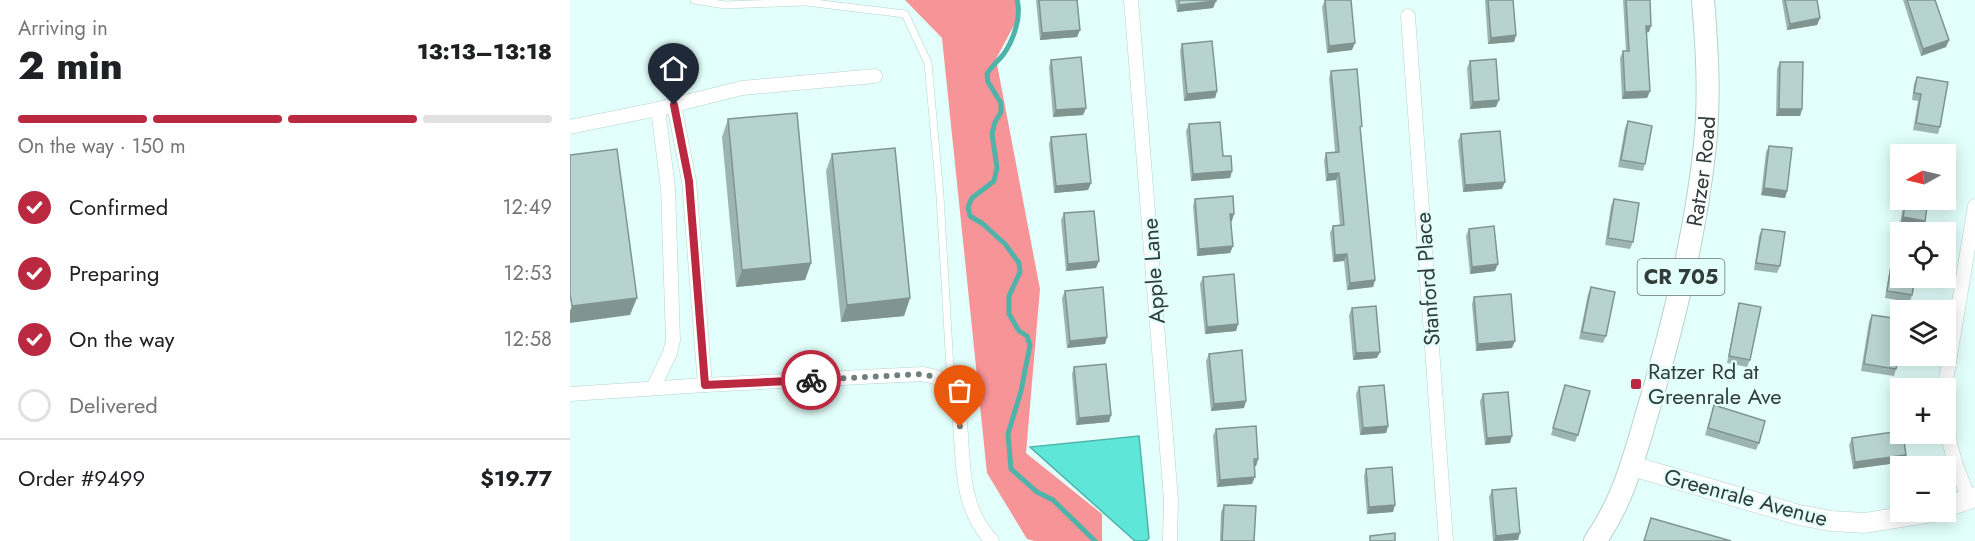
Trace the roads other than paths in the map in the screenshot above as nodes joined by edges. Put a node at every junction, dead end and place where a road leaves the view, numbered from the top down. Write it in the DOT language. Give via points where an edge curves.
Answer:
graph roads {
  1 [pos="698,0"];
  2 [pos="1131,0"];
  3 [pos="1703,0"];
  4 [pos="804,1"];
  5 [pos="1408,16"];
  6 [pos="875,76"];
  7 [pos="674,105"];
  8 [pos="658,109"];
  9 [pos="570,127"];
  10 [pos="1975,206"];
  11 [pos="695,272"];
  12 [pos="669,275"];
  13 [pos="705,385"];
  14 [pos="951,387"];
  15 [pos="653,388"];
  16 [pos="570,394"];
  17 [pos="1632,466"];
  18 [pos="1972,498"];
  19 [pos="1956,504"];
  20 [pos="1890,519"];
  21 [pos="992,541"];
  22 [pos="1170,541"];
  23 [pos="1446,541"];
  24 [pos="1595,541"];
  1 -- 4 [label="lane" via="725,5"];
  2 -- 22 [label="street, Apple Lane" via="1171,500"];
  3 -- 17 [label="main road, Ratzer Road / CR 705" via="1707,65 1700,181 1668,335"];
  4 -- 14 [label="lane" via="904,14 928,63"];
  5 -- 23 [label="street, Stanford Place"];
  6 -- 7 [label="street" via="742,88"];
  7 -- 8 [label="street"];
  7 -- 11 [label="street" via="689,181"];
  8 -- 9 [label="street"];
  8 -- 12 [label="street" via="668,188"];
  10 -- 18 [label="street" via="1946,380 1950,444"];
  11 -- 12 [label="street"];
  11 -- 13 [label="street"];
  12 -- 15 [label="street" via="673,340"];
  13 -- 14 [label="street" via="922,374 935,376"];
  13 -- 15 [label="street"];
  14 -- 21 [label="street" via="957,396 966,494 972,512"];
  15 -- 16 [label="street"];
  17 -- 20 [label="street, Greenrale Avenue" via="1799,515 1865,523"];
  17 -- 24 [label="main road, Ratzer Road / CR 705" via="1619,502"];
  18 -- 19 [label="street"];
}
